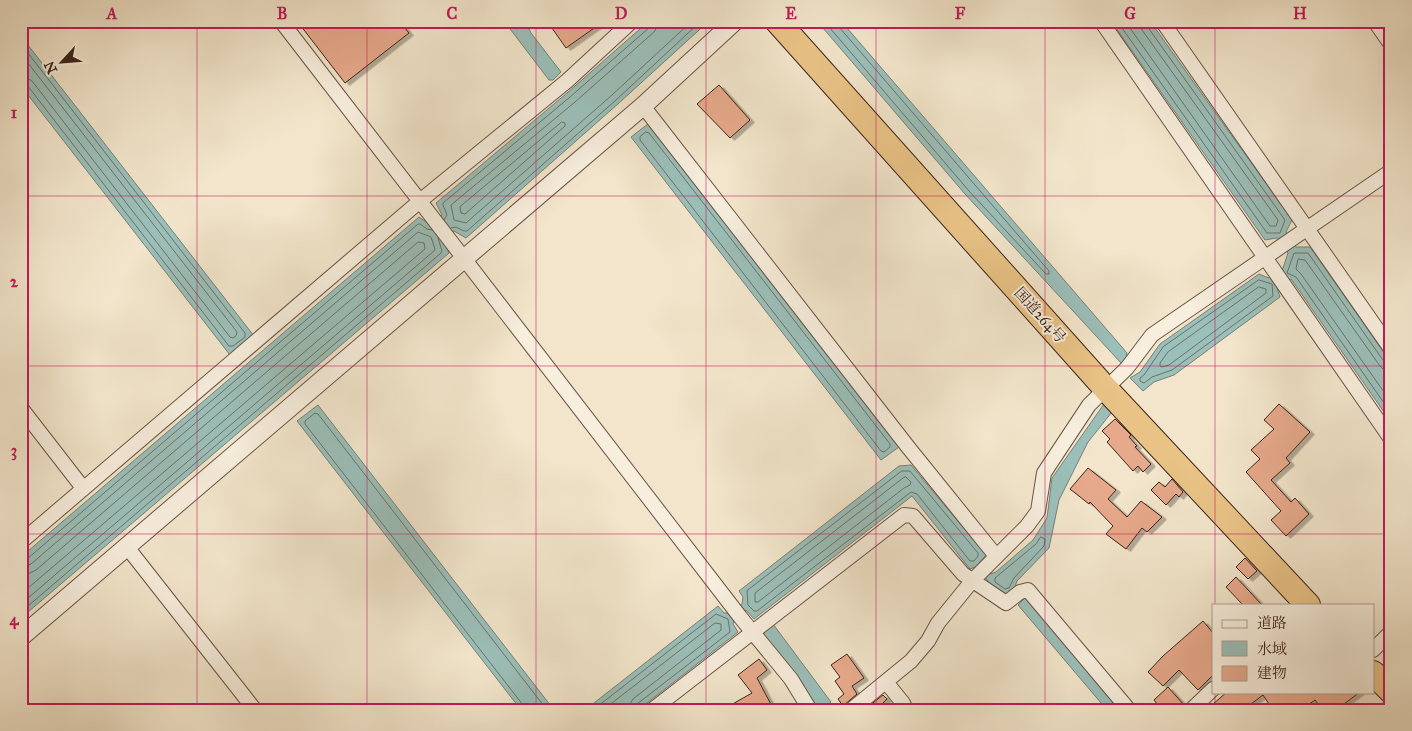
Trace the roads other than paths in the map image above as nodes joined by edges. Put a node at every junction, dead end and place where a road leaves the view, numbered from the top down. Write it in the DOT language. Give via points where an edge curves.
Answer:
graph roads {
  1 [pos="280,21"];
  2 [pos="632,21"];
  3 [pos="735,21"];
  4 [pos="777,21"];
  5 [pos="1101,21"];
  6 [pos="1162,21"];
  7 [pos="1377,21"];
  8 [pos="1391,41"];
  9 [pos="643,106"];
  10 [pos="1391,171"];
  11 [pos="420,201"];
  12 [pos="1308,229"];
  13 [pos="1266,258"];
  14 [pos="465,259"];
  15 [pos="1391,349"];
  16 [pos="1106,389"];
  17 [pos="21,408"];
  18 [pos="1391,439"];
  19 [pos="83,488"];
  20 [pos="21,542"];
  21 [pos="127,547"];
  22 [pos="996,556"];
  23 [pos="979,574"];
  24 [pos="1305,604"];
  25 [pos="752,631"];
  26 [pos="1391,632"];
  27 [pos="21,637"];
  28 [pos="1374,649"];
  29 [pos="1374,674"];
  30 [pos="886,682"];
  31 [pos="1212,690"];
  32 [pos="1391,691"];
  33 [pos="254,710"];
  34 [pos="652,710"];
  35 [pos="810,710"];
  36 [pos="851,710"];
  37 [pos="906,710"];
  38 [pos="1129,710"];
  39 [pos="1191,710"];
  1 -- 11 [label="street"];
  2 -- 11 [label="street" via="567,81"];
  3 -- 9 [label="street"];
  4 -- 16 [label="highway, 国道264号"];
  5 -- 13 [label="street"];
  6 -- 12 [label="street"];
  7 -- 8 [label="street"];
  9 -- 14 [label="street"];
  9 -- 22 [label="street"];
  10 -- 12 [label="street"];
  11 -- 14 [label="street"];
  11 -- 19 [label="street"];
  12 -- 13 [label="street"];
  12 -- 15 [label="street"];
  13 -- 16 [label="street" via="1152,335"];
  13 -- 18 [label="street"];
  14 -- 21 [label="street"];
  14 -- 25 [label="street"];
  16 -- 22 [label="street" via="1089,404 1044,473 1038,511"];
  16 -- 24 [label="highway, 国道264号"];
  17 -- 19 [label="street"];
  19 -- 20 [label="street"];
  21 -- 27 [label="street"];
  21 -- 33 [label="street"];
  22 -- 23 [label="street"];
  23 -- 25 [label="street" via="962,574 913,516 904,515"];
  23 -- 30 [label="street" via="911,661"];
  23 -- 38 [label="street" via="1006,603 1028,590"];
  25 -- 34 [label="street"];
  25 -- 35 [label="street" via="791,679"];
  26 -- 28 [label="street"];
  29 -- 32 [label="highway"];
  30 -- 36 [label="street"];
  30 -- 37 [label="street" via="904,702"];
  31 -- 39 [label="street"];
}
